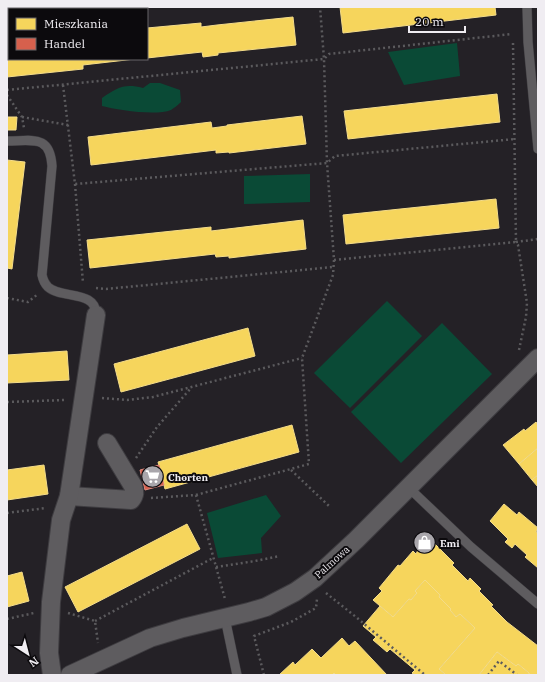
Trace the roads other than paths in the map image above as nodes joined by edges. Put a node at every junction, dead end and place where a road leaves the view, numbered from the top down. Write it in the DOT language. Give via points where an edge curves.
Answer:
graph roads {
  1 [pos="527,7"];
  2 [pos="7,140"];
  3 [pos="538,149"];
  4 [pos="96,315"];
  5 [pos="538,358"];
  6 [pos="107,443"];
  7 [pos="409,488"];
  8 [pos="68,500"];
  9 [pos="538,604"];
  10 [pos="226,612"];
  11 [pos="52,675"];
  12 [pos="70,675"];
  13 [pos="237,675"];
  1 -- 3 [label="lane"];
  2 -- 4 [label="lane" via="38,142 45,144 50,150 52,166 42,276 52,290 92,302"];
  4 -- 8 [label="street"];
  5 -- 7 [label="street, Palmowa"];
  6 -- 8 [label="street" via="126,473 135,491 134,496 131,500"];
  7 -- 9 [label="lane" via="471,547"];
  7 -- 10 [label="street, Palmowa" via="310,582 266,607"];
  8 -- 11 [label="street" via="61,520 51,602 49,653"];
  10 -- 12 [label="street, Palmowa" via="150,638"];
  10 -- 13 [label="lane"];
}
